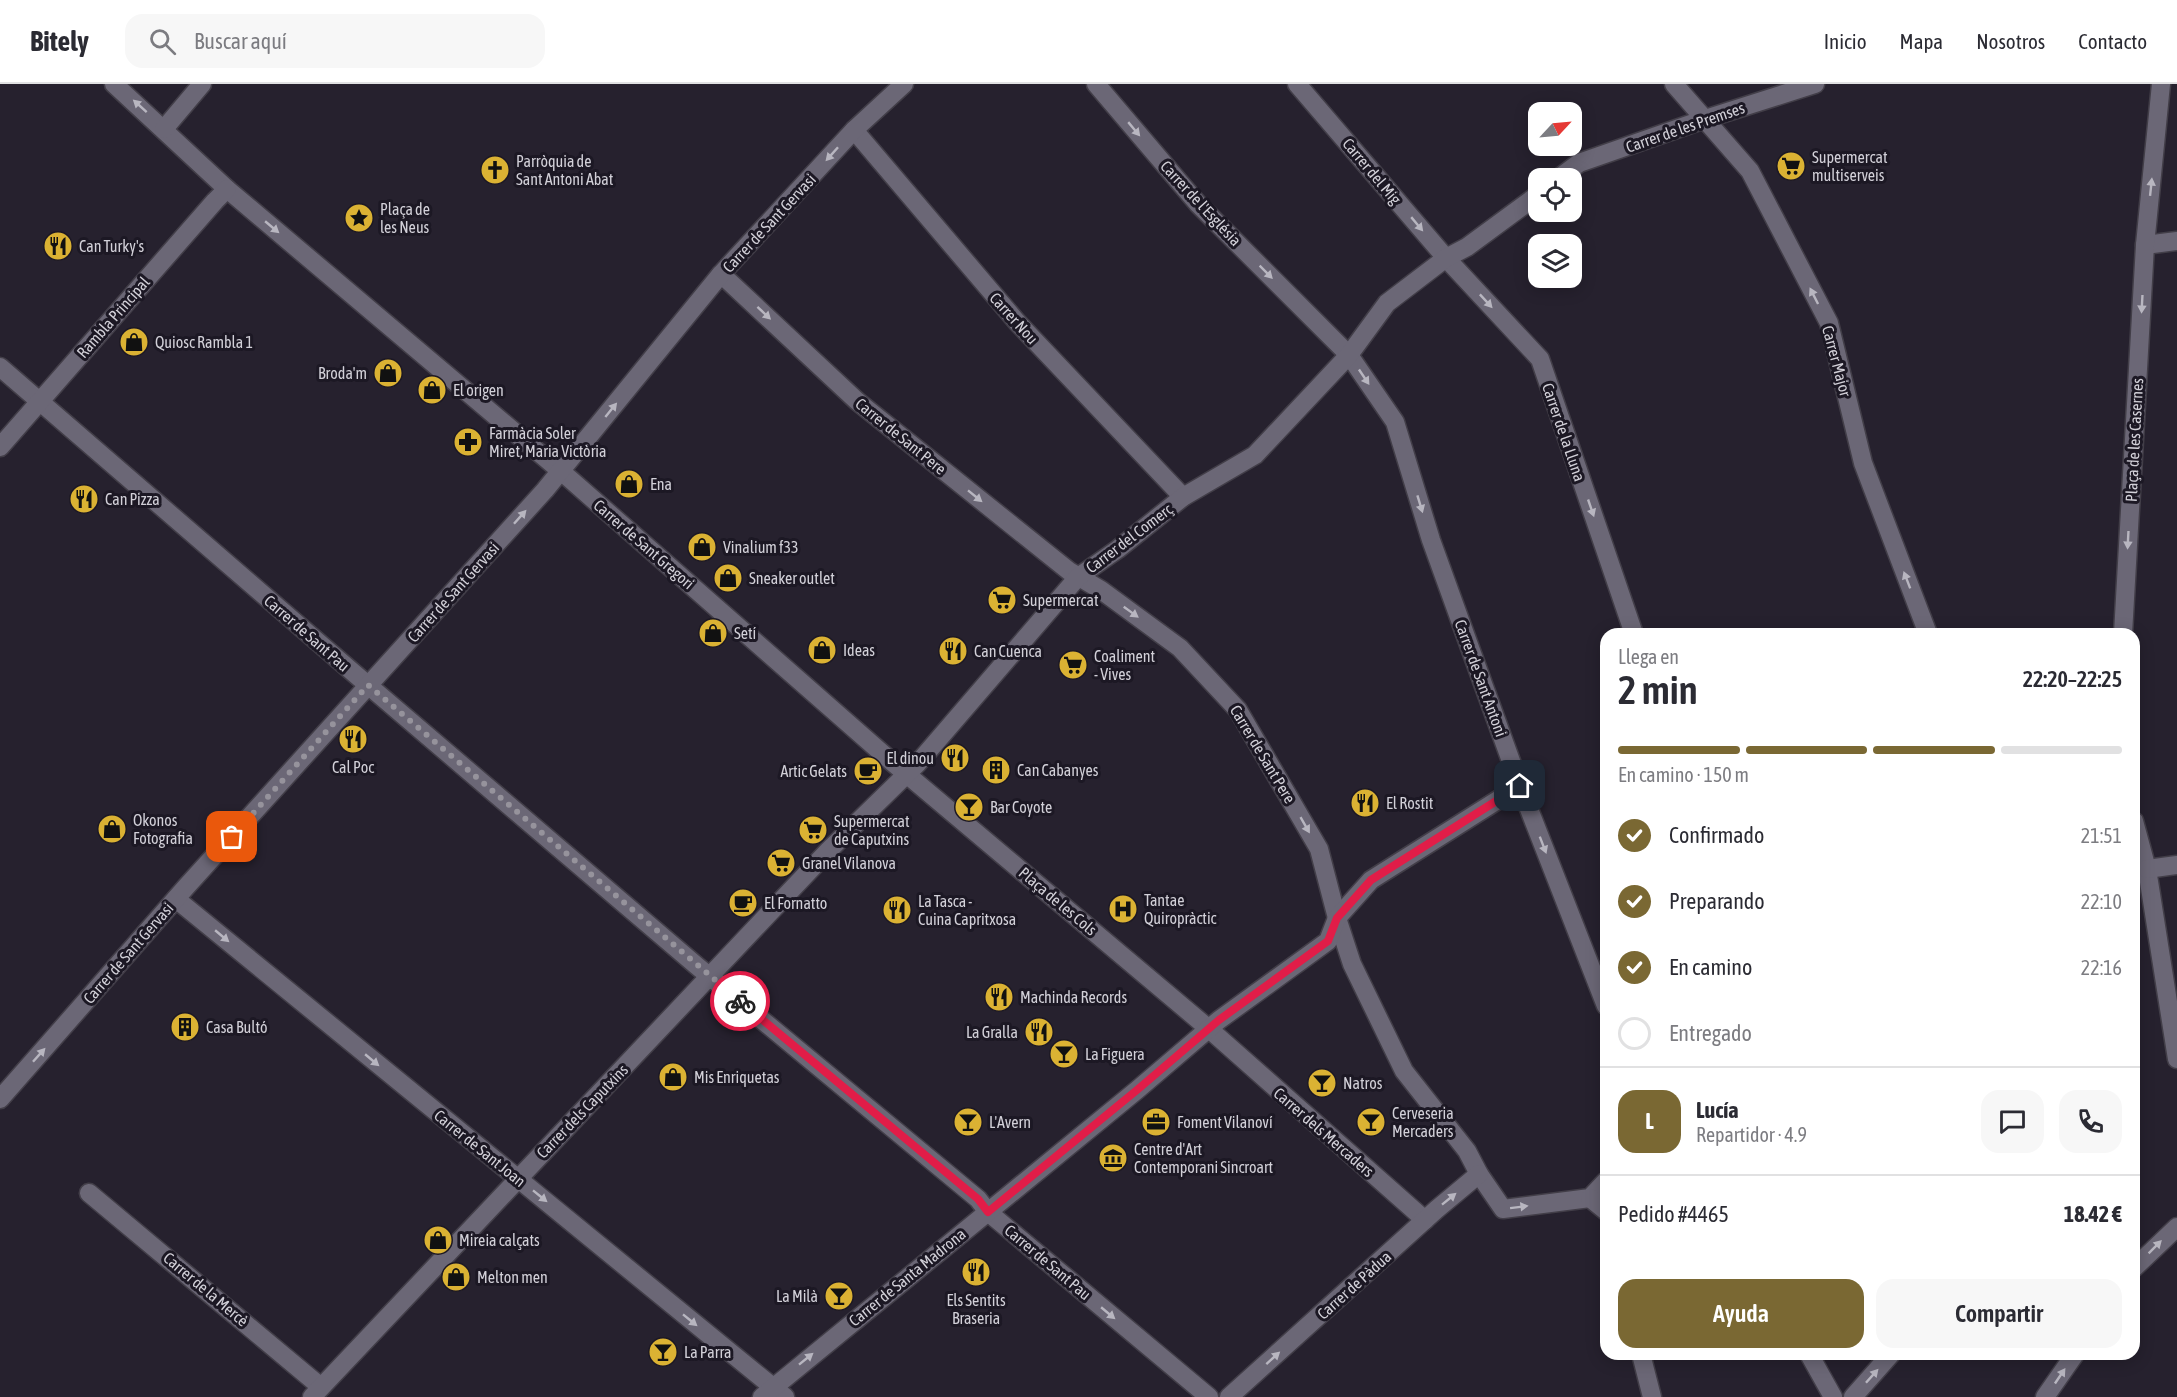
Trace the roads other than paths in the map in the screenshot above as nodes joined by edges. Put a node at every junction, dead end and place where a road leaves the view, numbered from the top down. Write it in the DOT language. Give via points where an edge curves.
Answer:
graph roads {
  1 [pos="114,84"];
  2 [pos="202,84"];
  3 [pos="904,84"];
  4 [pos="1096,84"];
  5 [pos="1297,84"];
  6 [pos="1674,84"];
  7 [pos="1815,84"];
  8 [pos="2161,84"];
  9 [pos="1705,118"];
  10 [pos="164,129"];
  11 [pos="854,130"];
  12 [pos="1573,168"];
  13 [pos="227,189"];
  14 [pos="1528,202"];
  15 [pos="2177,241"];
  16 [pos="2145,245"];
  17 [pos="1446,258"];
  18 [pos="722,274"];
  19 [pos="1349,356"];
  20 [pos="0,367"];
  21 [pos="40,401"];
  22 [pos="0,447"];
  23 [pos="560,471"];
  24 [pos="1183,497"];
  25 [pos="1078,577"];
  26 [pos="1632,628"];
  27 [pos="1926,628"];
  28 [pos="2123,628"];
  29 [pos="368,685"];
  30 [pos="891,761"];
  31 [pos="907,774"];
  32 [pos="1520,786"];
  33 [pos="2140,843"];
  34 [pos="2177,865"];
  35 [pos="2147,869"];
  36 [pos="176,899"];
  37 [pos="1337,918"];
  38 [pos="711,978"];
  39 [pos="1600,991"];
  40 [pos="1213,1024"];
  41 [pos="1224,1043"];
  42 [pos="2177,1059"];
  43 [pos="0,1099"];
  44 [pos="1479,1174"];
  45 [pos="517,1179"];
  46 [pos="1600,1187"];
  47 [pos="89,1192"];
  48 [pos="1590,1198"];
  49 [pos="1600,1206"];
  50 [pos="988,1212"];
  51 [pos="1425,1220"];
  52 [pos="2177,1227"];
  53 [pos="2140,1262"];
  54 [pos="1643,1360"];
  55 [pos="1812,1360"];
  56 [pos="1885,1360"];
  57 [pos="2071,1360"];
  58 [pos="316,1392"];
  59 [pos="773,1394"];
  60 [pos="1209,1397"];
  61 [pos="1229,1397"];
  62 [pos="1652,1397"];
  63 [pos="1833,1397"];
  64 [pos="1853,1397"];
  65 [pos="2045,1397"];
  10 -- 1 [label="street, one-way"];
  2 -- 10 [label="street"];
  3 -- 11 [label="street, Carrer de Sant Gervasi"];
  4 -- 19 [label="street, Carrer de l'Església, one-way" via="1198,204"];
  5 -- 17 [label="street, Carrer del Mig, one-way"];
  6 -- 9 [label="street, Carrer Major"];
  7 -- 9 [label="street, Carrer de les Premses"];
  16 -- 8 [label="street, Plaça de les Casernes, one-way"];
  9 -- 12 [label="street, Carrer de les Premses"];
  27 -- 9 [label="street, Carrer Major, one-way" via="1863,463 1829,323 1750,171"];
  10 -- 13 [label="street"];
  11 -- 18 [label="street, Carrer de Sant Gervasi, one-way"];
  11 -- 24 [label="street, Carrer Nou" via="1017,322"];
  13 -- 21 [label="street, Rambla Principal"];
  13 -- 23 [label="street, Carrer de Sant Gregori, one-way"];
  14 -- 17 [label="street, Carrer del Comerç"];
  15 -- 16 [label="street"];
  16 -- 28 [label="street, Plaça de les Casernes, one-way"];
  17 -- 19 [label="street, Carrer del Comerç" via="1387,303"];
  17 -- 26 [label="street, Carrer de la Lluna, one-way" via="1540,359"];
  23 -- 18 [label="street, Carrer de Sant Gervasi, one-way"];
  18 -- 25 [label="street, Carrer de Sant Pere, one-way" via="856,401"];
  19 -- 24 [label="street, Carrer del Comerç" via="1255,455"];
  19 -- 32 [label="street, Carrer de Sant Antoni, one-way" via="1395,422 1431,540"];
  20 -- 21 [label="street, Carrer de Sant Pau"];
  21 -- 22 [label="street, Rambla Principal"];
  21 -- 29 [label="street, Carrer de Sant Pau"];
  29 -- 23 [label="street, Carrer de Sant Gervasi, one-way"];
  23 -- 30 [label="street, Carrer de Sant Gregori"];
  24 -- 25 [label="street, Carrer del Comerç"];
  25 -- 31 [label="street, Carrer del Comerç"];
  25 -- 37 [label="street, Carrer de Sant Pere, one-way" via="1180,648 1238,710 1319,849"];
  29 -- 36 [label="street, Carrer de Sant Gervasi"];
  29 -- 38 [label="street, Carrer de Sant Pau"];
  30 -- 31 [label="street, Plaça de les Cols"];
  31 -- 38 [label="street, Carrer dels Caputxins" via="828,851"];
  31 -- 40 [label="street, Plaça de les Cols"];
  32 -- 37 [label="street" via="1371,880"];
  32 -- 39 [label="street, Carrer de Sant Antoni, one-way"];
  33 -- 35 [label="street"];
  34 -- 35 [label="street"];
  35 -- 42 [label="street"];
  43 -- 36 [label="street, Carrer de Sant Gervasi, one-way"];
  36 -- 45 [label="street, Carrer de Sant Joan, one-way"];
  37 -- 40 [label="street" via="1328,941"];
  37 -- 44 [label="street, Carrer de Sant Pere" via="1352,964 1404,1071 1467,1151"];
  38 -- 45 [label="street, Carrer dels Caputxins"];
  38 -- 50 [label="street, Carrer de Sant Pau" via="978,1199"];
  40 -- 41 [label="street, Plaça de les Cols"];
  40 -- 50 [label="street, Carrer de Santa Madrona"];
  41 -- 51 [label="street, Carrer dels Mercaders"];
  44 -- 48 [label="street, Carrer de Sant Pere, one-way" via="1503,1209"];
  51 -- 44 [label="street, Carrer de Pàdua, one-way"];
  45 -- 58 [label="street, Carrer dels Caputxins"];
  45 -- 59 [label="street, Carrer de Sant Joan, one-way"];
  46 -- 48 [label="street"];
  47 -- 58 [label="street, Carrer de la Mercè"];
  48 -- 49 [label="street"];
  59 -- 50 [label="street, Carrer de Santa Madrona, one-way"];
  50 -- 60 [label="street, Carrer de Sant Pau, one-way"];
  61 -- 51 [label="street, Carrer de Pàdua, one-way"];
  53 -- 52 [label="street, one-way"];
  54 -- 62 [label="street"];
  55 -- 63 [label="street"];
  64 -- 56 [label="street, one-way"];
  65 -- 57 [label="street, one-way"];
}
